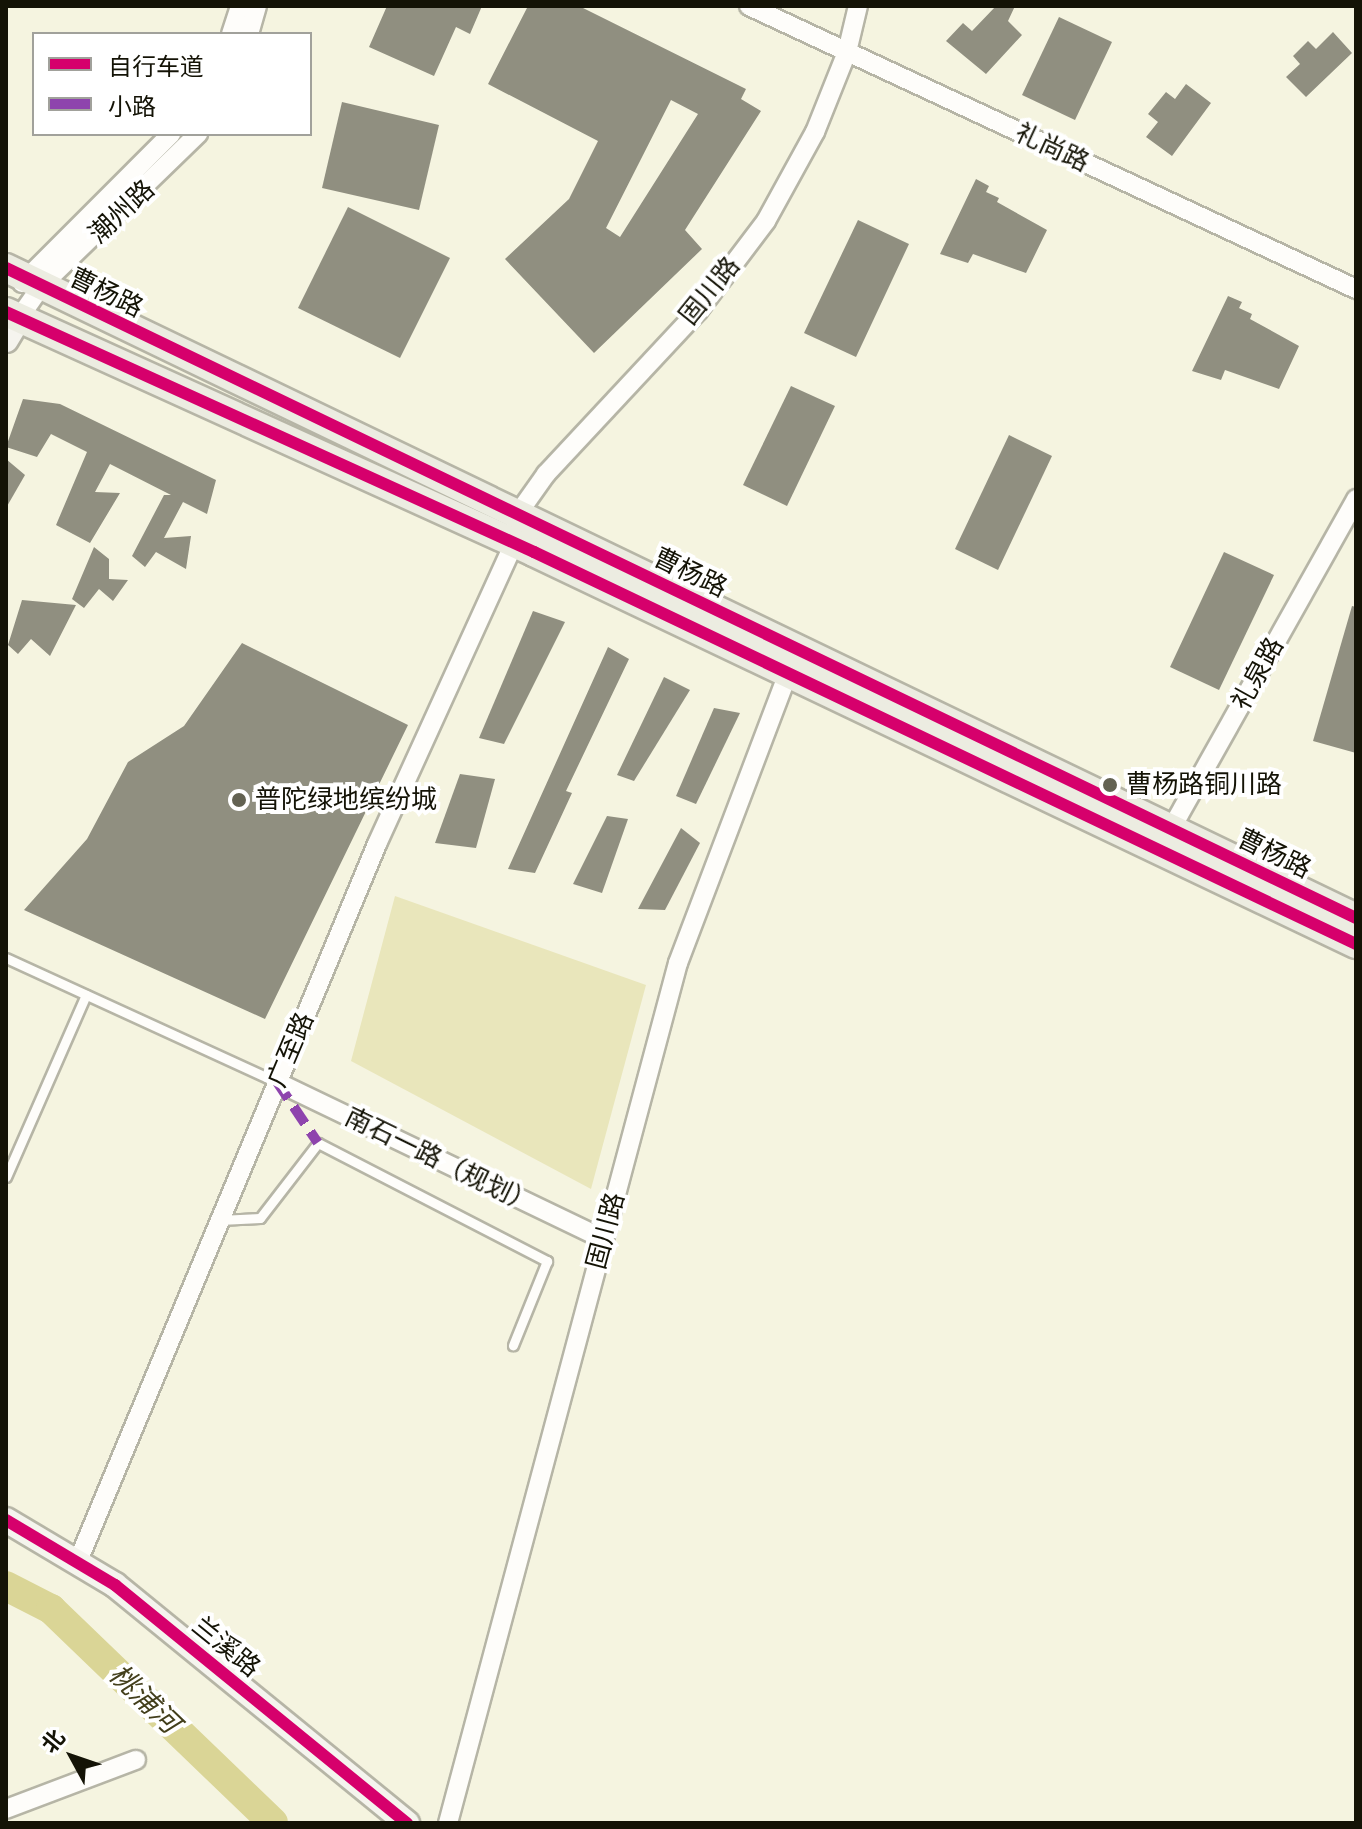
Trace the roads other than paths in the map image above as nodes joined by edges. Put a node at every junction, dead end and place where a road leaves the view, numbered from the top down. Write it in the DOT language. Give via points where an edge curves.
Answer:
graph roads {
  1 [pos="240,6"];
  2 [pos="257,6"];
  3 [pos="749,6"];
  4 [pos="858,6"];
  5 [pos="232,32"];
  6 [pos="250,32"];
  7 [pos="847,52"];
  8 [pos="169,136"];
  9 [pos="196,136"];
  10 [pos="23,277"];
  11 [pos="1356,289"];
  12 [pos="10,323"];
  13 [pos="1356,499"];
  14 [pos="517,515"];
  15 [pos="514,544"];
  16 [pos="793,661"];
  17 [pos="1165,840"];
  18 [pos="1356,918"];
  19 [pos="1356,944"];
  20 [pos="6,958"];
  21 [pos="86,995"];
  22 [pos="277,1082"];
  23 [pos="6,1177"];
  24 [pos="220,1220"];
  25 [pos="603,1239"];
  26 [pos="513,1345"];
  27 [pos="6,1520"];
  28 [pos="78,1561"];
  29 [pos="136,1760"];
  30 [pos="6,1809"];
  31 [pos="407,1823"];
  32 [pos="448,1823"];
  1 -- 5 [label="street"];
  2 -- 6 [label="street"];
  3 -- 7 [label="street, 礼尚路"];
  4 -- 7 [label="street, 固川路"];
  7 -- 11 [label="street, 礼尚路"];
  7 -- 14 [label="street, 固川路" via="815,132 766,221 698,311 546,474"];
  8 -- 10 [label="street, 潮州路"];
  9 -- 10 [label="street, 潮州路"];
  10 -- 12 [label="street"];
  10 -- 14 [label="main road, 曹杨路"];
  12 -- 15 [label="main road, 曹杨路"];
  13 -- 17 [label="street, 礼泉路"];
  14 -- 15 [label="street, 固川路"];
  14 -- 16 [label="main road, 曹杨路"];
  15 -- 16 [label="main road, 曹杨路"];
  15 -- 22 [label="street, 广至路" via="377,844"];
  16 -- 17 [label="main road, 曹杨路"];
  16 -- 25 [label="street, 固川路" via="678,963"];
  17 -- 18 [label="main road, 曹杨路"];
  17 -- 19 [label="main road, 曹杨路"];
  20 -- 21 [label="lane"];
  21 -- 22 [label="lane"];
  21 -- 23 [label="lane"];
  22 -- 24 [label="street, 广至路"];
  22 -- 25 [label="street, 南石一路（规划）"];
  24 -- 26 [label="lane" via="260,1218 318,1143 547,1261"];
  24 -- 28 [label="street, 广至路"];
  25 -- 32 [label="street, 固川路"];
  27 -- 28 [label="street, 兰溪路"];
  28 -- 31 [label="street, 兰溪路"];
  29 -- 30 [label="street"];
}
